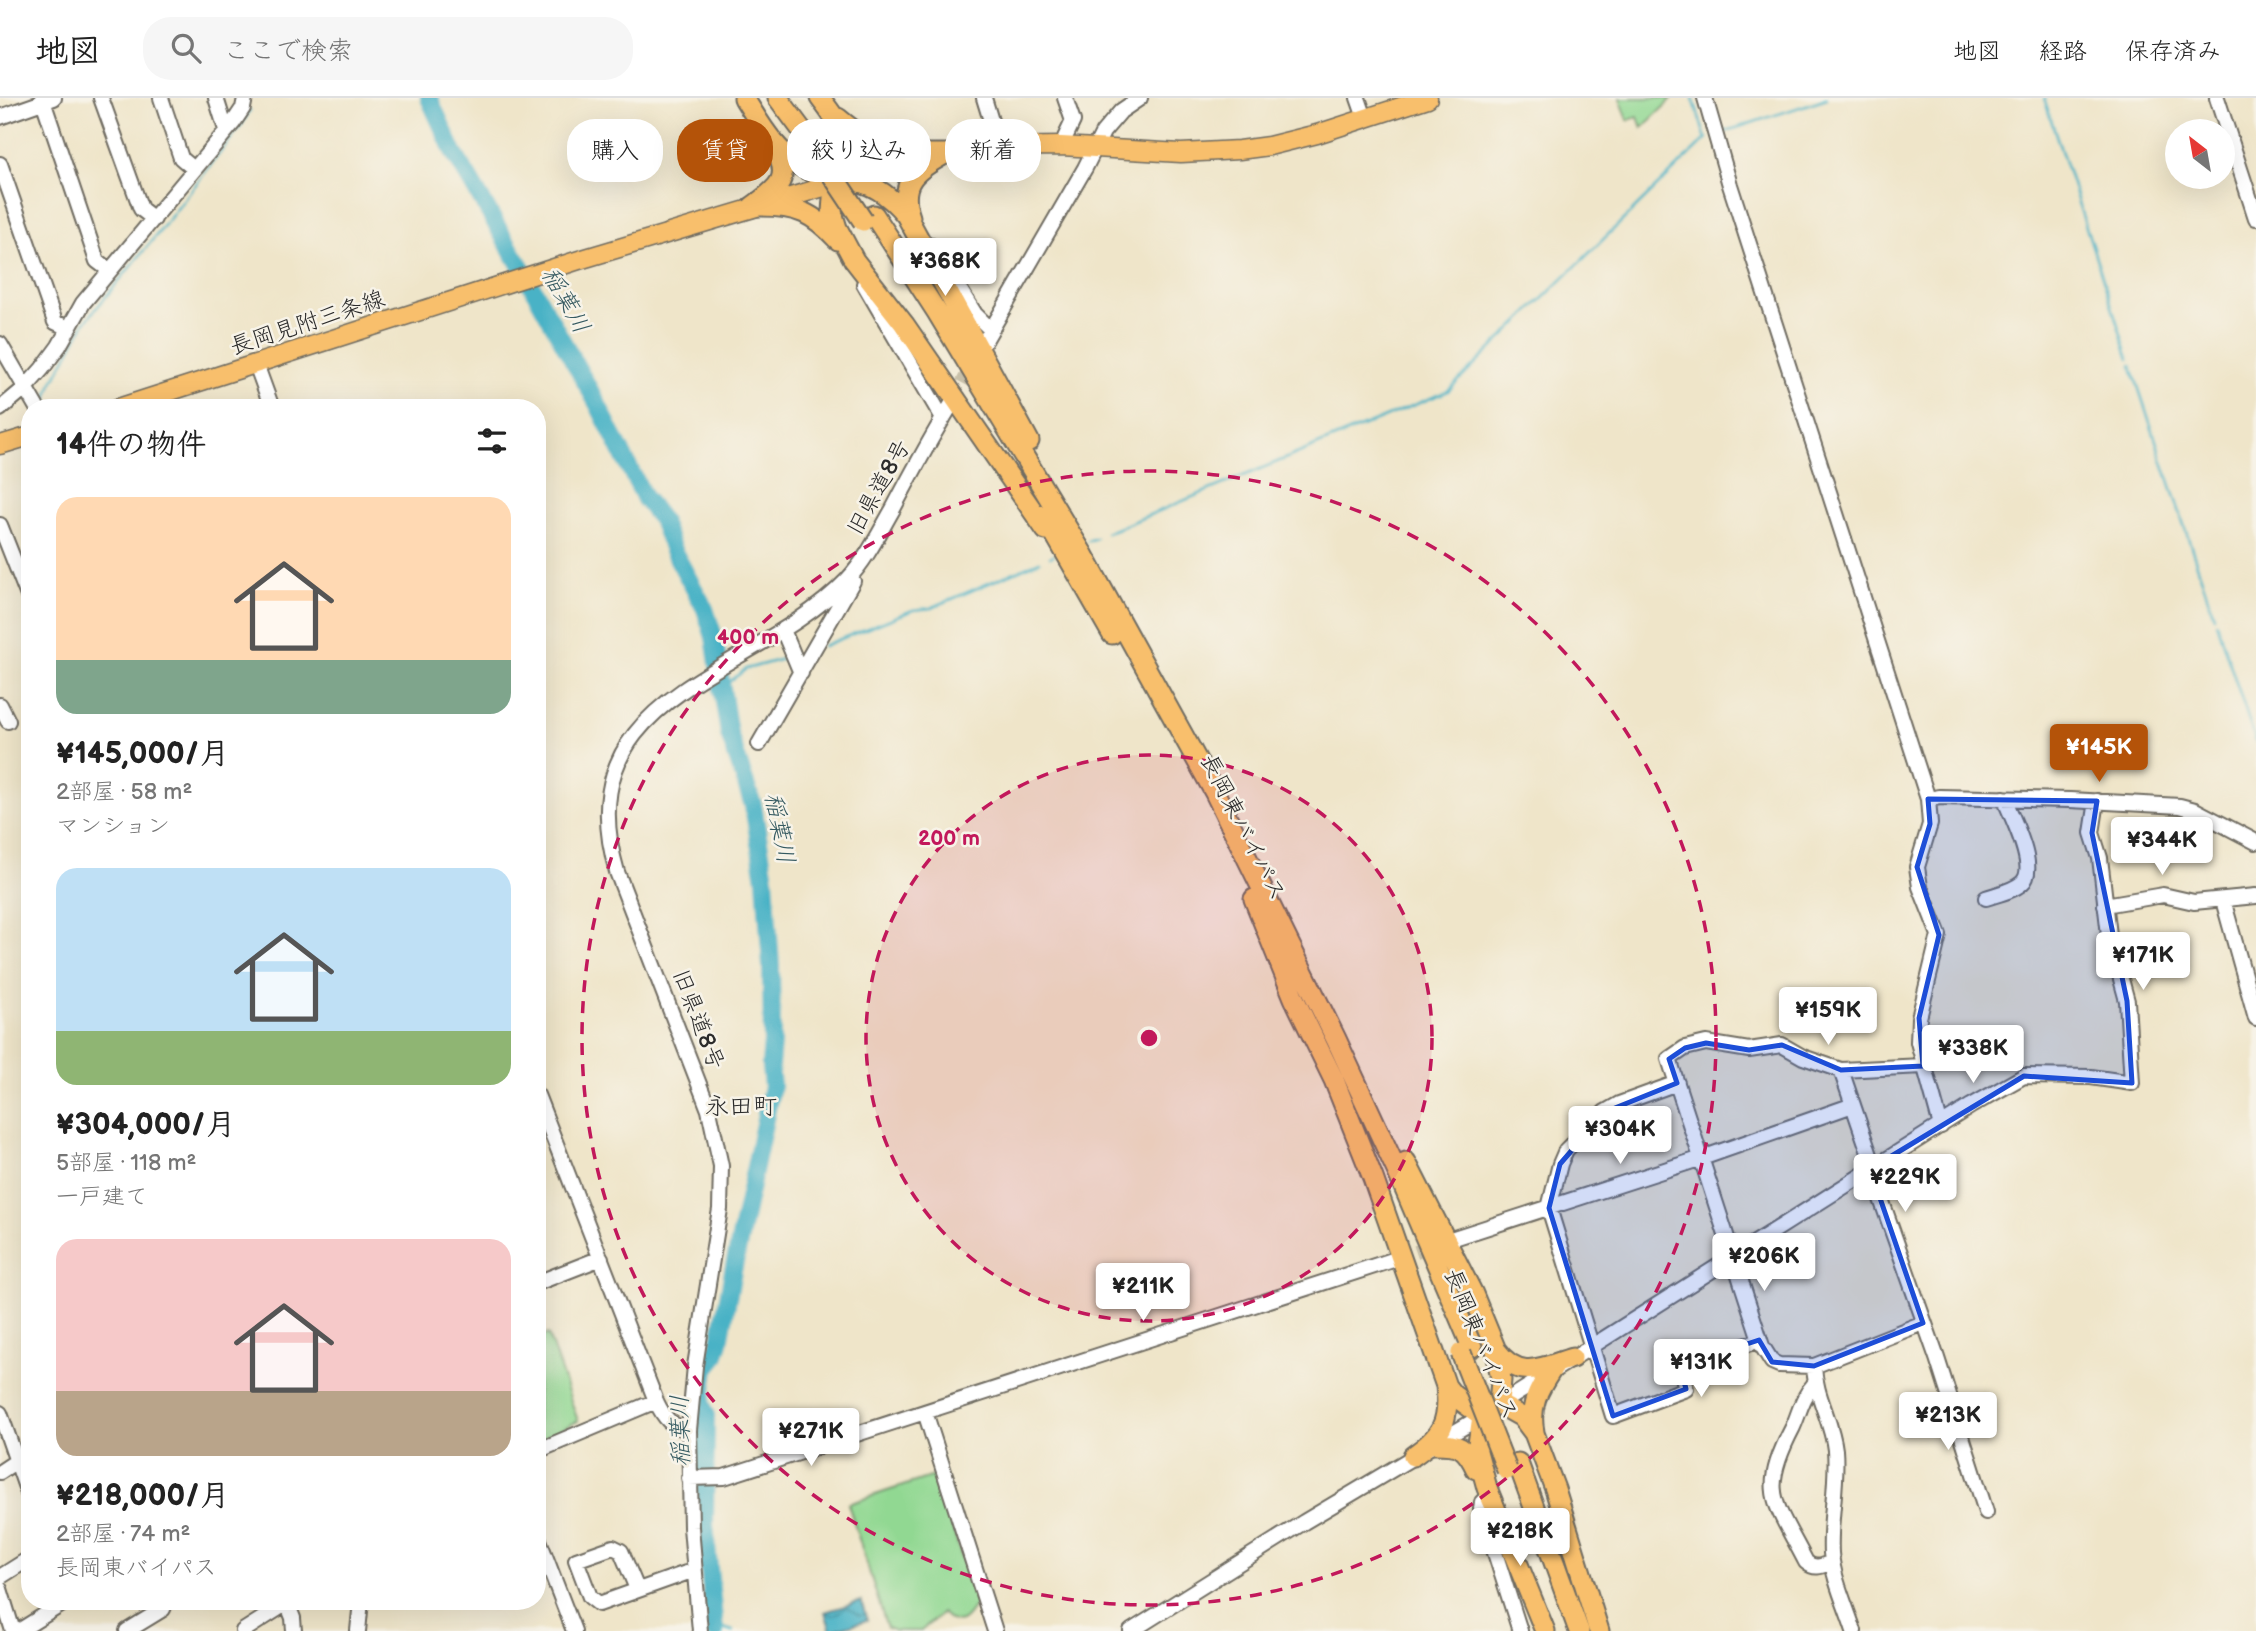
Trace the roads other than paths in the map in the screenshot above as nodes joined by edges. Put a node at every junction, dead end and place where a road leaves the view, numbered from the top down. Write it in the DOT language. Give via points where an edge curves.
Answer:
graph roads {
  1 [pos="101,98"];
  2 [pos="161,98"];
  3 [pos="216,98"];
  4 [pos="245,98"];
  5 [pos="744,98"];
  6 [pos="778,98"];
  7 [pos="794,98"];
  8 [pos="820,98"];
  9 [pos="984,98"];
  10 [pos="1065,98"];
  11 [pos="1140,98"];
  12 [pos="1358,98"];
  13 [pos="1428,98"];
  14 [pos="1705,98"];
  15 [pos="2217,98"];
  16 [pos="46,99"];
  17 [pos="833,114"];
  18 [pos="0,117"];
  19 [pos="1364,118"];
  20 [pos="757,119"];
  21 [pos="797,119"];
  22 [pos="804,119"];
  23 [pos="836,119"];
  24 [pos="990,119"];
  25 [pos="226,130"];
  26 [pos="773,143"];
  27 [pos="773,145"];
  28 [pos="1041,146"];
  29 [pos="1061,146"];
  30 [pos="1096,147"];
  31 [pos="945,153"];
  32 [pos="945,154"];
  33 [pos="787,157"];
  34 [pos="0,164"];
  35 [pos="194,169"];
  36 [pos="842,182"];
  37 [pos="844,182"];
  38 [pos="865,182"];
  39 [pos="756,207"];
  40 [pos="868,218"];
  41 [pos="2256,218"];
  42 [pos="155,219"];
  43 [pos="917,234"];
  44 [pos="856,262"];
  45 [pos="109,270"];
  46 [pos="68,328"];
  47 [pos="991,330"];
  48 [pos="0,344"];
  49 [pos="983,344"];
  50 [pos="256,364"];
  51 [pos="25,388"];
  52 [pos="32,399"];
  53 [pos="146,399"];
  54 [pos="269,399"];
  55 [pos="953,402"];
  56 [pos="0,409"];
  57 [pos="943,419"];
  58 [pos="21,439"];
  59 [pos="0,445"];
  60 [pos="0,525"];
  61 [pos="872,547"];
  62 [pos="1063,548"];
  63 [pos="1084,555"];
  64 [pos="21,578"];
  65 [pos="783,630"];
  66 [pos="801,673"];
  67 [pos="0,705"];
  68 [pos="8,721"];
  69 [pos="759,744"];
  70 [pos="2004,798"];
  71 [pos="1928,799"];
  72 [pos="2097,801"];
  73 [pos="2256,842"];
  74 [pos="2256,896"];
  75 [pos="1986,898"];
  76 [pos="1254,900"];
  77 [pos="2223,900"];
  78 [pos="2105,905"];
  79 [pos="1280,923"];
  80 [pos="2256,1018"];
  81 [pos="1923,1066"];
  82 [pos="1841,1070"];
  83 [pos="1677,1083"];
  84 [pos="1853,1105"];
  85 [pos="546,1118"];
  86 [pos="1941,1126"];
  87 [pos="1702,1158"];
  88 [pos="1871,1169"];
  89 [pos="1549,1208"];
  90 [pos="1451,1240"];
  91 [pos="1734,1257"];
  92 [pos="601,1258"];
  93 [pos="1396,1259"];
  94 [pos="546,1279"];
  95 [pos="1923,1323"];
  96 [pos="1760,1340"];
  97 [pos="1591,1346"];
  98 [pos="1466,1350"];
  99 [pos="1496,1350"];
  100 [pos="1572,1358"];
  101 [pos="1814,1366"];
  102 [pos="1552,1369"];
  103 [pos="1815,1383"];
  104 [pos="1446,1386"];
  105 [pos="656,1401"];
  106 [pos="1499,1404"];
  107 [pos="925,1412"];
  108 [pos="0,1413"];
  109 [pos="1482,1416"];
  110 [pos="689,1430"];
  111 [pos="1534,1433"];
  112 [pos="1435,1444"];
  113 [pos="546,1447"];
  114 [pos="1413,1456"];
  115 [pos="18,1466"];
  116 [pos="1513,1467"];
  117 [pos="0,1472"];
  118 [pos="21,1474"];
  119 [pos="689,1478"];
  120 [pos="1488,1492"];
  121 [pos="1986,1512"];
  122 [pos="546,1558"];
  123 [pos="1832,1562"];
  124 [pos="21,1564"];
  125 [pos="694,1573"];
  126 [pos="0,1577"];
  127 [pos="0,1589"];
  128 [pos="637,1589"];
  129 [pos="53,1610"];
  130 [pos="161,1610"];
  131 [pos="276,1610"];
  132 [pos="291,1610"];
  133 [pos="360,1610"];
  134 [pos="13,1631"];
  135 [pos="19,1631"];
  136 [pos="127,1631"];
  137 [pos="243,1631"];
  138 [pos="294,1631"];
  139 [pos="358,1631"];
  140 [pos="574,1631"];
  141 [pos="700,1631"];
  142 [pos="995,1631"];
  143 [pos="1131,1631"];
  144 [pos="1520,1631"];
  145 [pos="1545,1631"];
  146 [pos="1565,1631"];
  147 [pos="1579,1631"];
  148 [pos="1599,1631"];
  149 [pos="1854,1631"];
  1 -- 42 [label="street" via="141,209"];
  2 -- 35 [label="street" via="181,158"];
  3 -- 25 [label="street"];
  4 -- 25 [label="street" via="239,115"];
  5 -- 20 [label="highway"];
  6 -- 21 [label="highway, 長岡東バイパス"];
  7 -- 22 [label="highway, 長岡東バイパス"];
  8 -- 17 [label="highway"];
  9 -- 24 [label="street"];
  10 -- 29 [label="street" via="1073,121"];
  11 -- 30 [label="street" via="1110,122"];
  12 -- 19 [label="street"];
  13 -- 19 [label="main road"];
  14 -- 71 [label="street"];
  15 -- 41 [label="street"];
  16 -- 18 [label="street"];
  16 -- 45 [label="street" via="97,261"];
  17 -- 23 [label="highway"];
  17 -- 31 [label="highway" via="881,148"];
  19 -- 30 [label="main road" via="1317,134 1239,150 1181,153"];
  25 -- 35 [label="street"];
  26 -- 33 [label="highway"];
  27 -- 39 [label="highway" via="785,167 783,177"];
  28 -- 29 [label="main road"];
  29 -- 30 [label="main road"];
  30 -- 47 [label="street"];
  32 -- 43 [label="highway" via="908,185 905,201"];
  34 -- 46 [label="street" via="55,322"];
  35 -- 42 [label="street"];
  36 -- 39 [label="main road"];
  36 -- 44 [label="highway" via="832,198 832,212"];
  37 -- 40 [label="highway, 長岡東バイパス"];
  38 -- 43 [label="highway" via="897,204"];
  39 -- 44 [label="highway" via="783,206 808,213"];
  39 -- 50 [label="main road, 長岡見附三条線"];
  40 -- 62 [label="highway, 長岡東バイパス"];
  40 -- 63 [label="highway, 長岡東バイパス" via="937,312"];
  42 -- 45 [label="street"];
  43 -- 47 [label="street" via="934,248 975,314"];
  43 -- 63 [label="highway" via="1062,504"];
  44 -- 57 [label="street" via="861,279"];
  44 -- 62 [label="highway" via="904,324 1039,523"];
  45 -- 46 [label="street"];
  46 -- 51 [label="street"];
  47 -- 49 [label="street"];
  48 -- 51 [label="street"];
  50 -- 53 [label="main road, 長岡見附三条線"];
  50 -- 54 [label="street"];
  51 -- 52 [label="street"];
  51 -- 56 [label="street"];
  55 -- 57 [label="street, 旧県道8号"];
  57 -- 61 [label="street, 旧県道8号"];
  58 -- 59 [label="main road"];
  60 -- 64 [label="street"];
  61 -- 65 [label="street, 旧県道8号" via="834,593"];
  61 -- 66 [label="street"];
  62 -- 76 [label="highway, 長岡東バイパス" via="1154,708"];
  63 -- 79 [label="highway, 長岡東バイパス" via="1215,793"];
  65 -- 66 [label="street"];
  65 -- 110 [label="street, 旧県道8号" via="668,701 638,729 619,761 608,804 608,834 617,872 705,1101 721,1166 720,1209"];
  66 -- 69 [label="street"];
  67 -- 68 [label="street"];
  70 -- 71 [label="street"];
  70 -- 72 [label="street"];
  70 -- 75 [label="street" via="2029,871 2022,884"];
  71 -- 81 [label="street" via="1930,824 1917,867 1938,935 1919,1018"];
  72 -- 73 [label="street" via="2180,806"];
  72 -- 78 [label="street" via="2092,834 2100,858"];
  74 -- 77 [label="street"];
  76 -- 98 [label="highway, 長岡東バイパス"];
  76 -- 104 [label="highway" via="1373,1178"];
  77 -- 78 [label="street" via="2194,902 2163,895"];
  77 -- 80 [label="street"];
  78 -- 86 [label="street" via="2127,1001 2132,1083 2024,1076"];
  79 -- 98 [label="highway, 長岡東バイパス" via="1398,1173"];
  79 -- 99 [label="highway" via="1431,1210"];
  81 -- 82 [label="street"];
  81 -- 86 [label="street"];
  82 -- 83 [label="street" via="1782,1045 1749,1050 1706,1043 1685,1048 1670,1059"];
  82 -- 84 [label="street"];
  83 -- 87 [label="street"];
  83 -- 89 [label="street" via="1619,1104 1580,1136 1566,1150"];
  84 -- 87 [label="street"];
  84 -- 88 [label="street"];
  85 -- 92 [label="street"];
  86 -- 88 [label="street"];
  87 -- 89 [label="street"];
  87 -- 91 [label="street"];
  88 -- 91 [label="street"];
  88 -- 95 [label="street"];
  89 -- 90 [label="street"];
  89 -- 97 [label="street"];
  91 -- 96 [label="street"];
  91 -- 97 [label="street"];
  92 -- 94 [label="street"];
  92 -- 105 [label="street"];
  93 -- 107 [label="street"];
  95 -- 101 [label="street"];
  95 -- 121 [label="street"];
  96 -- 97 [label="street" via="1680,1366 1686,1390 1613,1416"];
  96 -- 101 [label="street" via="1772,1362"];
  97 -- 100 [label="street"];
  98 -- 116 [label="highway, 長岡東バイパス"];
  99 -- 100 [label="highway" via="1522,1370 1538,1370"];
  99 -- 106 [label="highway" via="1502,1380"];
  100 -- 102 [label="street"];
  101 -- 103 [label="street"];
  102 -- 106 [label="street"];
  102 -- 111 [label="highway" via="1532,1408"];
  103 -- 123 [label="street" via="1835,1448"];
  103 -- 123 [label="street" via="1804,1396 1780,1449 1773,1489 1780,1516 1806,1562 1816,1567"];
  104 -- 109 [label="highway"];
  104 -- 114 [label="highway" via="1443,1426 1430,1444"];
  105 -- 110 [label="street" via="667,1421"];
  105 -- 113 [label="street"];
  106 -- 109 [label="street"];
  106 -- 111 [label="highway" via="1522,1417"];
  107 -- 119 [label="street" via="724,1477"];
  107 -- 142 [label="street"];
  108 -- 115 [label="street"];
  109 -- 112 [label="street"];
  109 -- 120 [label="highway" via="1477,1451"];
  110 -- 119 [label="street, 旧県道8号"];
  111 -- 148 [label="highway"];
  112 -- 114 [label="street"];
  112 -- 120 [label="highway" via="1464,1450"];
  114 -- 143 [label="street"];
  115 -- 117 [label="street" via="12,1464"];
  115 -- 118 [label="street"];
  116 -- 146 [label="highway, 長岡東バイパス"];
  116 -- 147 [label="highway, 長岡東バイパス"];
  119 -- 125 [label="street, 旧県道8号"];
  120 -- 144 [label="street" via="1481,1508"];
  120 -- 145 [label="highway"];
  122 -- 140 [label="street"];
  123 -- 149 [label="street"];
  124 -- 126 [label="street"];
  125 -- 128 [label="street"];
  125 -- 141 [label="street, 旧県道8号"];
  127 -- 134 [label="street"];
  128 -- 128 [label="street" via="617,1548 610,1546 576,1560 595,1603"];
  129 -- 135 [label="street"];
  130 -- 136 [label="street"];
  131 -- 137 [label="street"];
  132 -- 138 [label="street"];
  133 -- 139 [label="street"];
}
